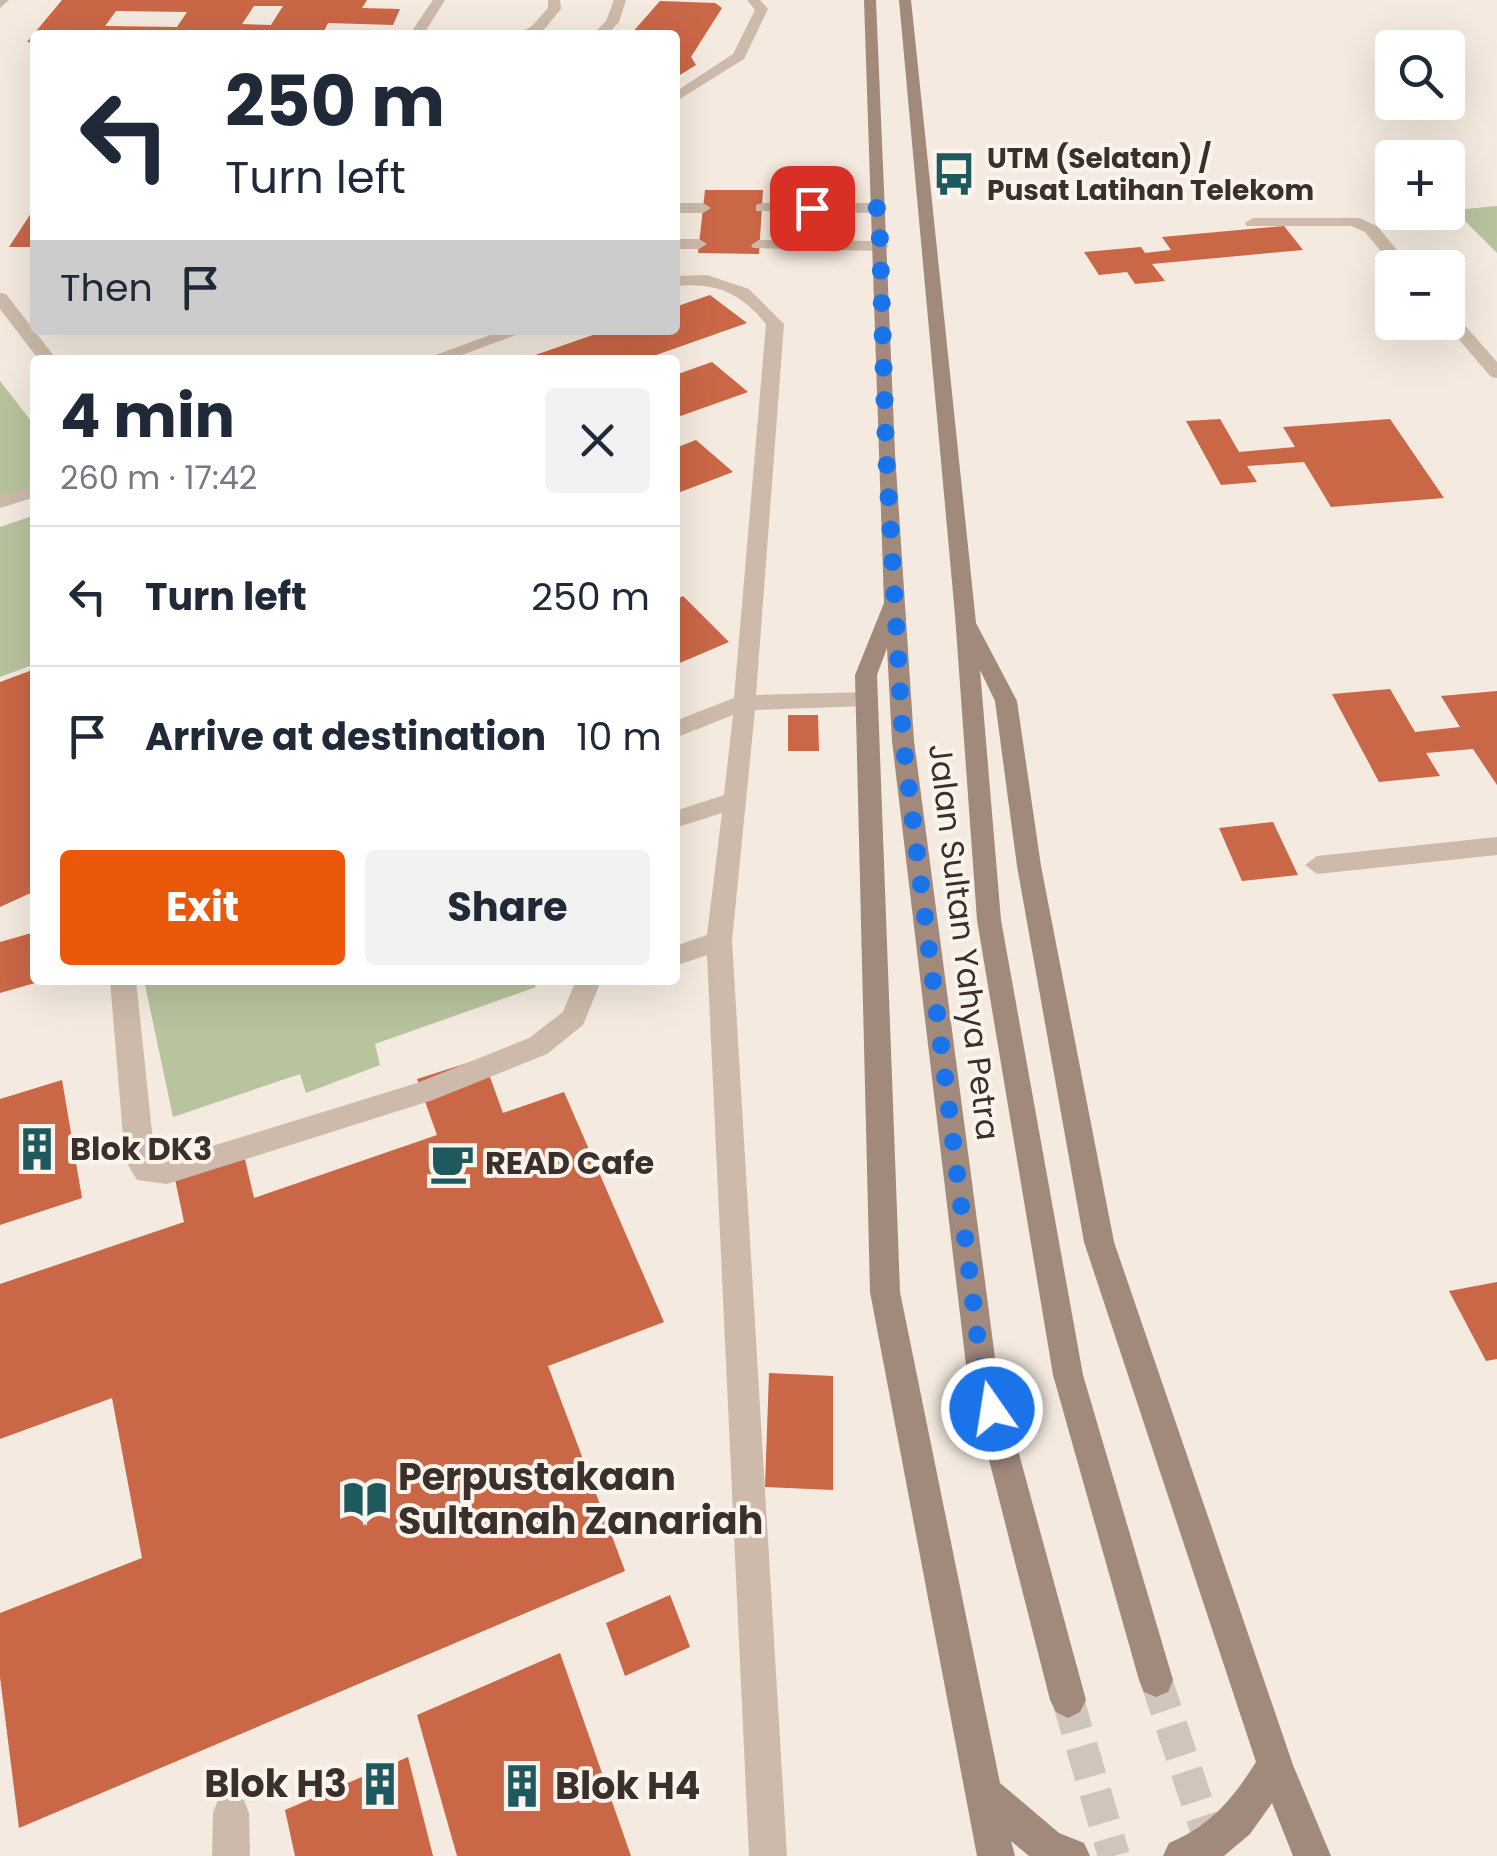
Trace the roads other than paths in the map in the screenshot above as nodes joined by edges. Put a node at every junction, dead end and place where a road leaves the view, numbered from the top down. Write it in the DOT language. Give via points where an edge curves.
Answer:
graph roads {
  1 [pos="438,0"];
  2 [pos="554,0"];
  3 [pos="620,0"];
  4 [pos="753,0"];
  5 [pos="870,0"];
  6 [pos="905,0"];
  7 [pos="419,30"];
  8 [pos="534,30"];
  9 [pos="604,30"];
  10 [pos="680,95"];
  11 [pos="680,208"];
  12 [pos="703,208"];
  13 [pos="762,208"];
  14 [pos="879,208"];
  15 [pos="1253,224"];
  16 [pos="680,244"];
  17 [pos="699,244"];
  18 [pos="759,245"];
  19 [pos="881,246"];
  20 [pos="1389,250"];
  21 [pos="680,280"];
  22 [pos="0,298"];
  23 [pos="506,335"];
  24 [pos="1465,337"];
  25 [pos="44,355"];
  26 [pos="446,355"];
  27 [pos="1497,374"];
  28 [pos="30,493"];
  29 [pos="0,502"];
  30 [pos="896,594"];
  31 [pos="965,615"];
  32 [pos="867,699"];
  33 [pos="742,703"];
  34 [pos="680,728"];
  35 [pos="734,800"];
  36 [pos="680,818"];
  37 [pos="1497,846"];
  38 [pos="1317,865"];
  39 [pos="719,942"];
  40 [pos="680,954"];
  41 [pos="123,985"];
  42 [pos="590,985"];
  43 [pos="1156,1680"];
  44 [pos="1068,1700"];
  45 [pos="1275,1765"];
  46 [pos="981,1792"];
  47 [pos="231,1812"];
  48 [pos="232,1856"];
  49 [pos="768,1856"];
  50 [pos="996,1856"];
  51 [pos="1071,1856"];
  52 [pos="1182,1856"];
  53 [pos="1312,1856"];
  1 -- 7 [label="lane"];
  2 -- 8 [label="lane" via="555,9"];
  3 -- 9 [label="lane"];
  4 -- 10 [label="lane" via="762,9 739,56"];
  5 -- 14 [label="main road, Jalan Sultan Yahya Petra"];
  6 -- 31 [label="main road, Jalan Sultan Yahya Petra"];
  11 -- 12 [label="lane"];
  13 -- 14 [label="lane"];
  14 -- 19 [label="main road, Jalan Sultan Yahya Petra"];
  15 -- 20 [label="lane" via="1353,221 1371,229"];
  16 -- 17 [label="lane"];
  18 -- 19 [label="lane"];
  19 -- 30 [label="main road, Jalan Sultan Yahya Petra"];
  21 -- 33 [label="lane" via="730,284 755,297 775,324"];
  22 -- 25 [label="lane"];
  23 -- 26 [label="lane"];
  24 -- 27 [label="lane"];
  28 -- 29 [label="lane"];
  30 -- 32 [label="main road" via="866,675"];
  30 -- 44 [label="main road, Jalan Sultan Yahya Petra" via="903,741 982,1373"];
  31 -- 43 [label="main road, Jalan Sultan Yahya Petra" via="989,920 1068,1375"];
  31 -- 45 [label="main road" via="1006,701 1029,866 1099,1242"];
  32 -- 33 [label="lane"];
  32 -- 46 [label="main road" via="885,1292"];
  33 -- 34 [label="lane"];
  33 -- 35 [label="lane"];
  35 -- 36 [label="lane"];
  35 -- 39 [label="lane"];
  37 -- 38 [label="lane"];
  39 -- 40 [label="lane"];
  39 -- 49 [label="lane"];
  41 -- 42 [label="lane" via="138,1160 147,1172 167,1172 423,1092 538,1046 574,1018"];
  45 -- 52 [label="main road" via="1243,1816 1211,1847"];
  45 -- 53 [label="main road"];
  46 -- 50 [label="main road"];
  46 -- 51 [label="main road" via="1047,1847"];
  47 -- 48 [label="lane"];
}
